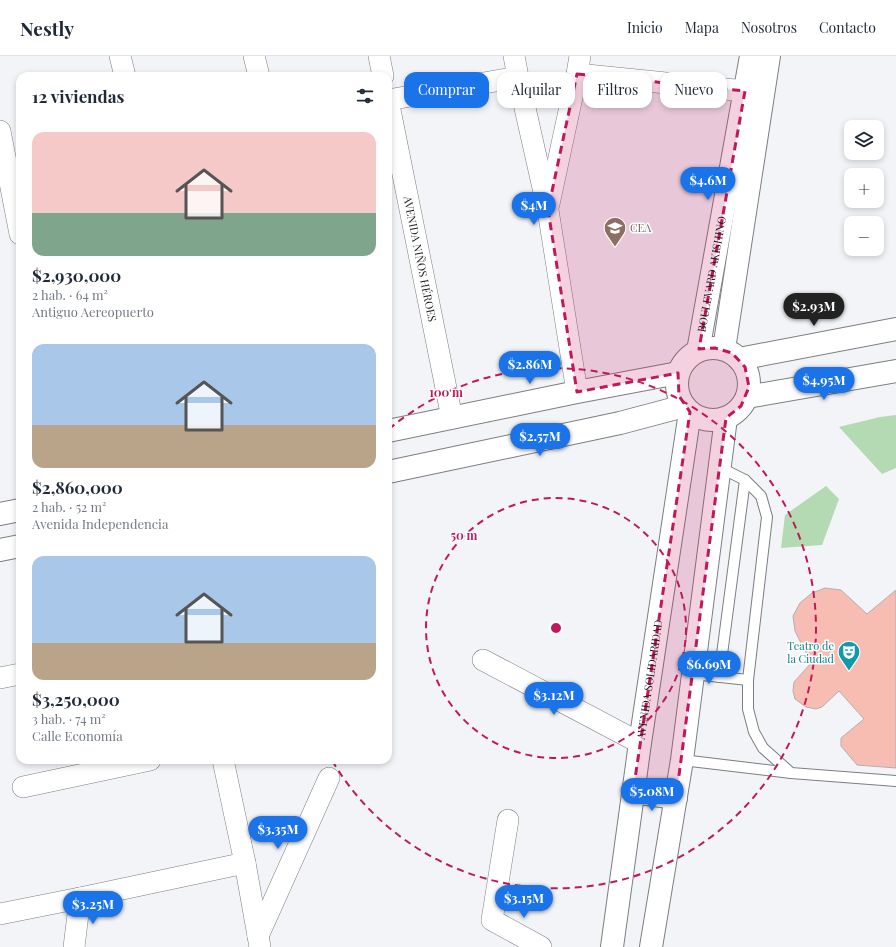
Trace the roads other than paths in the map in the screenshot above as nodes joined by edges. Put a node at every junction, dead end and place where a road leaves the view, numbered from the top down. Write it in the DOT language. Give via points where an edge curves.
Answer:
graph roads {
  1 [pos="120,56"];
  2 [pos="254,56"];
  3 [pos="379,56"];
  4 [pos="514,56"];
  5 [pos="751,56"];
  6 [pos="769,56"];
  7 [pos="579,65"];
  8 [pos="124,72"];
  9 [pos="258,72"];
  10 [pos="382,72"];
  11 [pos="517,72"];
  12 [pos="497,81"];
  13 [pos="745,91"];
  14 [pos="392,99"];
  15 [pos="525,108"];
  16 [pos="392,120"];
  17 [pos="0,131"];
  18 [pos="10,176"];
  19 [pos="548,210"];
  20 [pos="16,211"];
  21 [pos="896,329"];
  22 [pos="698,351"];
  23 [pos="731,354"];
  24 [pos="896,371"];
  25 [pos="678,373"];
  26 [pos="577,392"];
  27 [pos="746,397"];
  28 [pos="687,409"];
  29 [pos="452,418"];
  30 [pos="726,418"];
  31 [pos="392,430"];
  32 [pos="719,467"];
  33 [pos="392,471"];
  34 [pos="745,480"];
  35 [pos="16,511"];
  36 [pos="0,514"];
  37 [pos="16,547"];
  38 [pos="0,550"];
  39 [pos="483,660"];
  40 [pos="693,674"];
  41 [pos="16,675"];
  42 [pos="719,677"];
  43 [pos="0,678"];
  44 [pos="748,680"];
  45 [pos="640,743"];
  46 [pos="682,760"];
  47 [pos="131,764"];
  48 [pos="224,764"];
  49 [pos="791,773"];
  50 [pos="329,778"];
  51 [pos="896,781"];
  52 [pos="23,787"];
  53 [pos="633,792"];
  54 [pos="676,798"];
  55 [pos="508,820"];
  56 [pos="245,863"];
  57 [pos="80,898"];
  58 [pos="0,914"];
  59 [pos="259,942"];
  60 [pos="74,947"];
  61 [pos="541,947"];
  62 [pos="612,947"];
  63 [pos="651,947"];
  1 -- 8 [label="street"];
  2 -- 9 [label="street"];
  3 -- 10 [label="street"];
  4 -- 11 [label="street"];
  5 -- 13 [label="main road, BOULEVARD AKISHINO"];
  6 -- 23 [label="main road, BOULEVARD AKISHINO"];
  7 -- 13 [label="street"];
  7 -- 19 [label="street"];
  12 -- 14 [label="street"];
  13 -- 22 [label="main road, BOULEVARD AKISHINO"];
  15 -- 19 [label="street"];
  16 -- 29 [label="street, AVENIDA NIÑOS HÉROES"];
  17 -- 18 [label="street"];
  18 -- 20 [label="street"];
  19 -- 26 [label="street"];
  21 -- 23 [label="main road"];
  22 -- 23 [label="main road" via="715,348"];
  22 -- 25 [label="main road" via="689,356"];
  23 -- 27 [label="main road" via="745,367 749,387"];
  24 -- 27 [label="main road"];
  25 -- 26 [label="main road"];
  25 -- 28 [label="main road" via="678,396"];
  26 -- 29 [label="main road"];
  27 -- 30 [label="main road" via="742,406"];
  28 -- 30 [label="main road" via="701,418"];
  28 -- 33 [label="main road"];
  28 -- 45 [label="main road, AVENIDA SOLIDARIDAD"];
  29 -- 31 [label="main road"];
  30 -- 32 [label="main road"];
  32 -- 34 [label="lane"];
  32 -- 40 [label="main road"];
  34 -- 42 [label="lane"];
  34 -- 44 [label="lane" via="761,496 767,517"];
  35 -- 36 [label="main road"];
  37 -- 38 [label="main road"];
  39 -- 45 [label="street"];
  40 -- 42 [label="lane"];
  40 -- 46 [label="main road"];
  41 -- 43 [label="street"];
  42 -- 44 [label="lane"];
  44 -- 49 [label="lane" via="748,709 754,732 763,748"];
  45 -- 53 [label="main road, AVENIDA SOLIDARIDAD"];
  46 -- 49 [label="lane"];
  46 -- 54 [label="main road"];
  47 -- 52 [label="street"];
  48 -- 56 [label="street"];
  49 -- 51 [label="lane"];
  50 -- 59 [label="street"];
  53 -- 54 [label="main road"];
  53 -- 62 [label="main road, AVENIDA SOLIDARIDAD"];
  54 -- 63 [label="main road"];
  55 -- 61 [label="street" via="492,920"];
  56 -- 57 [label="street"];
  56 -- 59 [label="street"];
  57 -- 58 [label="street"];
  57 -- 60 [label="street"];
}
